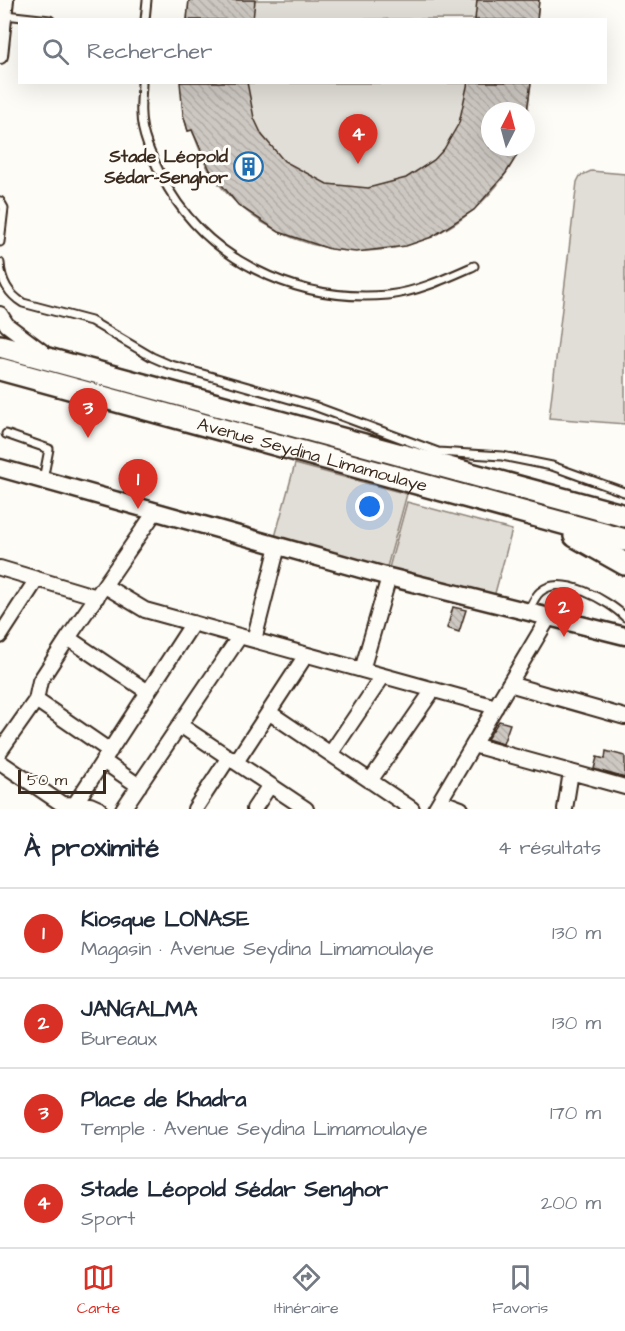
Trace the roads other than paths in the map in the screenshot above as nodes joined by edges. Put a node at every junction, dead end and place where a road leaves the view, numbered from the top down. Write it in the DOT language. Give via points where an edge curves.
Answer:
graph roads {
  1 [pos="6,0"];
  2 [pos="147,0"];
  3 [pos="5,15"];
  4 [pos="32,18"];
  5 [pos="146,18"];
  6 [pos="0,56"];
  7 [pos="142,84"];
  8 [pos="0,201"];
  9 [pos="0,242"];
  10 [pos="0,263"];
  11 [pos="474,266"];
  12 [pos="0,314"];
  13 [pos="4,343"];
  14 [pos="60,363"];
  15 [pos="0,369"];
  16 [pos="6,434"];
  17 [pos="0,468"];
  18 [pos="43,480"];
  19 [pos="624,492"];
  20 [pos="155,512"];
  21 [pos="529,514"];
  22 [pos="625,516"];
  23 [pos="625,540"];
  24 [pos="278,546"];
  25 [pos="625,564"];
  26 [pos="0,568"];
  27 [pos="389,577"];
  28 [pos="37,579"];
  29 [pos="101,592"];
  30 [pos="528,612"];
  31 [pos="549,617"];
  32 [pos="625,617"];
  33 [pos="193,623"];
  34 [pos="0,636"];
  35 [pos="240,636"];
  36 [pos="625,636"];
  37 [pos="68,638"];
  38 [pos="254,640"];
  39 [pos="306,655"];
  40 [pos="362,670"];
  41 [pos="383,676"];
  42 [pos="509,684"];
  43 [pos="433,690"];
  44 [pos="148,692"];
  45 [pos="36,700"];
  46 [pos="496,707"];
  47 [pos="270,712"];
  48 [pos="625,717"];
  49 [pos="180,724"];
  50 [pos="473,745"];
  51 [pos="0,752"];
  52 [pos="331,753"];
  53 [pos="107,756"];
  54 [pos="233,760"];
  55 [pos="0,762"];
  56 [pos="571,772"];
  57 [pos="370,781"];
  58 [pos="270,785"];
  59 [pos="139,786"];
  60 [pos="625,787"];
  61 [pos="52,804"];
  62 [pos="75,804"];
  63 [pos="438,805"];
  64 [pos="99,809"];
  65 [pos="123,809"];
  66 [pos="195,809"];
  67 [pos="254,809"];
  68 [pos="306,809"];
  69 [pos="412,809"];
  70 [pos="461,809"];
  71 [pos="565,809"];
  1 -- 3 [label="street"];
  2 -- 5 [label="lane"];
  3 -- 4 [label="lane"];
  3 -- 6 [label="street"];
  7 -- 11 [label="lane" via="141,116 151,155 171,195 200,231 257,272 321,294 389,295 441,281"];
  8 -- 9 [label="lane" via="4,208"];
  10 -- 19 [label="lane" via="3,281 14,298 91,321 168,364 314,406 438,452 502,456 552,466"];
  12 -- 14 [label="street" via="22,338"];
  13 -- 14 [label="highway, Avenue Seydina Limamoulaye"];
  14 -- 22 [label="highway, Avenue Seydina Limamoulaye"];
  15 -- 21 [label="highway, Avenue Seydina Limamoulaye"];
  16 -- 18 [label="lane" via="49,449"];
  17 -- 18 [label="street"];
  18 -- 20 [label="street"];
  20 -- 24 [label="street"];
  20 -- 29 [label="street"];
  21 -- 23 [label="highway, Avenue Seydina Limamoulaye"];
  21 -- 25 [label="highway"];
  24 -- 27 [label="street"];
  24 -- 38 [label="street"];
  26 -- 28 [label="street"];
  27 -- 30 [label="street"];
  27 -- 40 [label="street"];
  28 -- 29 [label="street"];
  28 -- 34 [label="street"];
  29 -- 33 [label="street" via="145,610"];
  29 -- 37 [label="street"];
  30 -- 31 [label="street"];
  30 -- 32 [label="lane" via="539,592 550,586 567,586 599,598"];
  31 -- 36 [label="street"];
  31 -- 42 [label="street"];
  33 -- 35 [label="street"];
  33 -- 44 [label="street"];
  35 -- 38 [label="street"];
  35 -- 49 [label="street"];
  37 -- 44 [label="street"];
  37 -- 45 [label="street" via="40,681"];
  38 -- 39 [label="street"];
  39 -- 40 [label="street"];
  39 -- 47 [label="street"];
  40 -- 41 [label="street"];
  41 -- 43 [label="street"];
  41 -- 52 [label="street"];
  42 -- 46 [label="street"];
  42 -- 48 [label="street"];
  43 -- 46 [label="street"];
  43 -- 57 [label="street"];
  44 -- 53 [label="street"];
  45 -- 51 [label="street"];
  45 -- 53 [label="street"];
  46 -- 50 [label="street"];
  47 -- 52 [label="street"];
  47 -- 54 [label="street"];
  49 -- 54 [label="street"];
  49 -- 59 [label="street"];
  50 -- 56 [label="street"];
  50 -- 63 [label="street"];
  52 -- 57 [label="street"];
  53 -- 59 [label="street"];
  53 -- 62 [label="street"];
  54 -- 58 [label="street"];
  54 -- 66 [label="street"];
  55 -- 61 [label="street"];
  56 -- 60 [label="street"];
  56 -- 71 [label="street"];
  57 -- 69 [label="street"];
  58 -- 67 [label="street"];
  58 -- 68 [label="street"];
  59 -- 65 [label="street"];
  61 -- 62 [label="street"];
  62 -- 64 [label="street"];
  63 -- 70 [label="street"];
}
